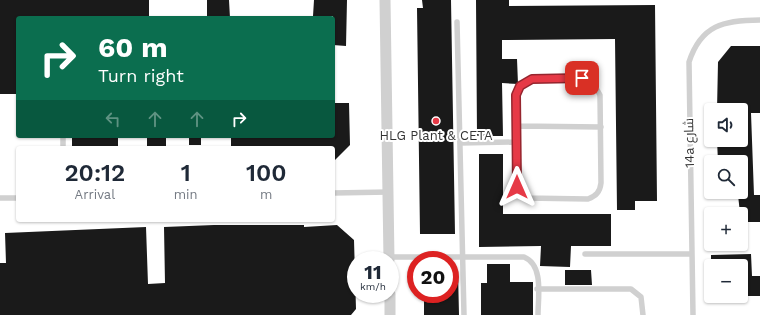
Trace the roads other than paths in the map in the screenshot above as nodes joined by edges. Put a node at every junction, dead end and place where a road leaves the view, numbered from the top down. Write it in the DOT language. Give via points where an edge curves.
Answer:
graph roads {
  1 [pos="385,0"];
  2 [pos="760,20"];
  3 [pos="457,22"];
  4 [pos="517,126"];
  5 [pos="601,127"];
  6 [pos="517,142"];
  7 [pos="460,143"];
  8 [pos="389,192"];
  9 [pos="335,193"];
  10 [pos="0,198"];
  11 [pos="16,198"];
  12 [pos="389,251"];
  13 [pos="585,254"];
  14 [pos="691,254"];
  15 [pos="463,257"];
  16 [pos="399,258"];
  17 [pos="537,289"];
  18 [pos="390,303"];
  19 [pos="390,315"];
  20 [pos="464,315"];
  21 [pos="538,315"];
  22 [pos="643,315"];
  23 [pos="693,315"];
  1 -- 8 [label="street"];
  2 -- 14 [label="lane, 14a شارع" via="737,20 715,26 698,42 689,62"];
  3 -- 7 [label="lane"];
  4 -- 5 [label="lane"];
  4 -- 5 [label="lane" via="516,95 524,83 532,79 582,78 592,81 599,90"];
  4 -- 6 [label="lane"];
  5 -- 6 [label="lane" via="601,187 595,196 588,199 528,199 522,196 517,187"];
  6 -- 7 [label="lane"];
  7 -- 15 [label="lane"];
  8 -- 9 [label="lane"];
  8 -- 12 [label="street"];
  10 -- 11 [label="lane"];
  13 -- 14 [label="lane"];
  14 -- 23 [label="lane, 14a شارع"];
  15 -- 16 [label="lane"];
  15 -- 17 [label="lane" via="524,257 532,261 536,268"];
  15 -- 20 [label="lane"];
  17 -- 21 [label="lane"];
  17 -- 22 [label="lane" via="631,289 641,297"];
  18 -- 19 [label="street"];
}
